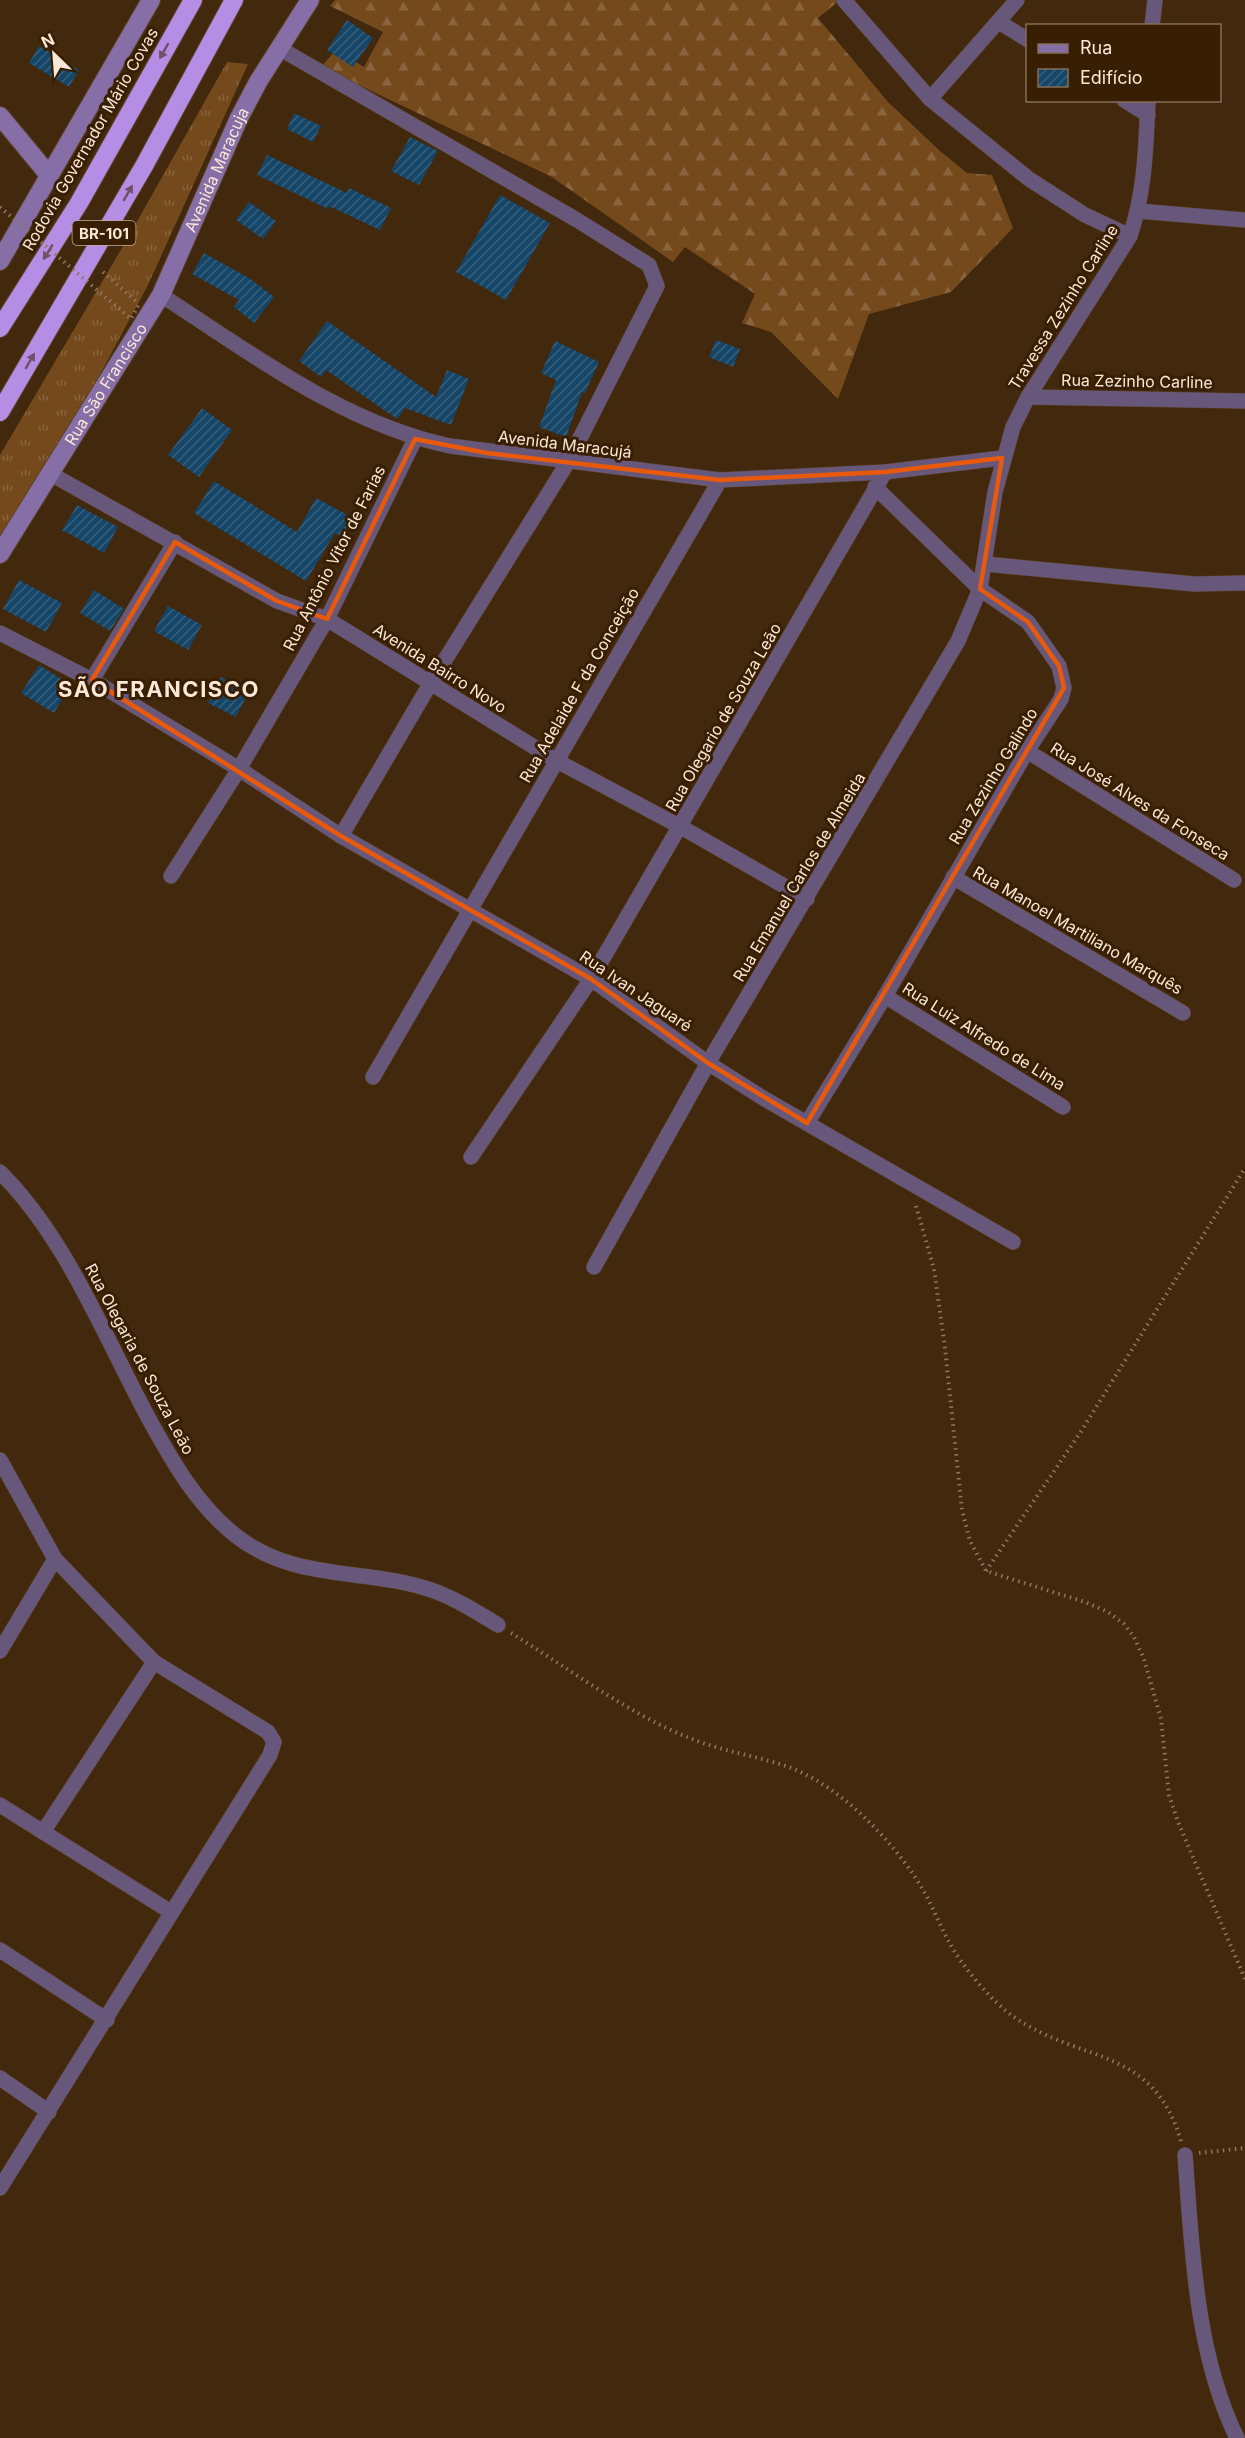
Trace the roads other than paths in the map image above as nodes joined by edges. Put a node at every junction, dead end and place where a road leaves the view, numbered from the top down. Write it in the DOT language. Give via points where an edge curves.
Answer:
graph roads {
  1 [pos="151,0"];
  2 [pos="193,0"];
  3 [pos="234,0"];
  4 [pos="310,0"];
  5 [pos="844,0"];
  6 [pos="1017,0"];
  7 [pos="1155,0"];
  8 [pos="999,22"];
  9 [pos="1152,24"];
  10 [pos="1026,39"];
  11 [pos="279,48"];
  12 [pos="930,99"];
  13 [pos="1130,102"];
  14 [pos="1148,108"];
  15 [pos="0,116"];
  16 [pos="48,174"];
  17 [pos="1138,211"];
  18 [pos="1245,220"];
  19 [pos="1130,236"];
  20 [pos="0,261"];
  21 [pos="161,295"];
  22 [pos="0,328"];
  23 [pos="1028,397"];
  24 [pos="1245,401"];
  25 [pos="0,412"];
  26 [pos="415,439"];
  27 [pos="1002,458"];
  28 [pos="568,462"];
  29 [pos="885,472"];
  30 [pos="51,474"];
  31 [pos="720,480"];
  32 [pos="875,487"];
  33 [pos="995,492"];
  34 [pos="175,542"];
  35 [pos="0,554"];
  36 [pos="985,564"];
  37 [pos="1245,583"];
  38 [pos="980,589"];
  39 [pos="327,619"];
  40 [pos="0,633"];
  41 [pos="92,680"];
  42 [pos="430,684"];
  43 [pos="1027,751"];
  44 [pos="555,760"];
  45 [pos="239,769"];
  46 [pos="681,827"];
  47 [pos="341,836"];
  48 [pos="171,876"];
  49 [pos="953,878"];
  50 [pos="1234,880"];
  51 [pos="807,899"];
  52 [pos="471,909"];
  53 [pos="591,979"];
  54 [pos="885,996"];
  55 [pos="1184,1013"];
  56 [pos="708,1063"];
  57 [pos="373,1077"];
  58 [pos="1063,1107"];
  59 [pos="807,1123"];
  60 [pos="471,1157"];
  61 [pos="0,1172"];
  62 [pos="1014,1242"];
  63 [pos="594,1267"];
  64 [pos="0,1460"];
  65 [pos="55,1559"];
  66 [pos="498,1625"];
  67 [pos="0,1651"];
  68 [pos="154,1662"];
  69 [pos="0,1805"];
  70 [pos="43,1832"];
  71 [pos="171,1912"];
  72 [pos="0,1950"];
  73 [pos="107,2020"];
  74 [pos="0,2078"];
  75 [pos="49,2112"];
  76 [pos="1185,2155"];
  77 [pos="0,2188"];
  78 [pos="1237,2438"];
  1 -- 16 [label="street"];
  2 -- 22 [label="highway, Rodovia Governador Mário Covas / BR-101, one-way" via="79,203"];
  25 -- 3 [label="highway, BR-101, one-way"];
  4 -- 11 [label="street, Avenida Maracuja"];
  5 -- 12 [label="street"];
  6 -- 8 [label="street"];
  7 -- 9 [label="street"];
  8 -- 10 [label="street"];
  8 -- 12 [label="street"];
  11 -- 21 [label="street, Avenida Maracuja" via="239,118"];
  11 -- 28 [label="street" via="577,220 654,271 654,294"];
  12 -- 19 [label="street" via="1029,179 1084,215"];
  13 -- 14 [label="street"];
  14 -- 17 [label="street, Travessa Zezinho Carline"];
  15 -- 16 [label="street"];
  16 -- 20 [label="street"];
  17 -- 18 [label="street"];
  17 -- 19 [label="street, Travessa Zezinho Carline"];
  19 -- 23 [label="street, Travessa Zezinho Carline"];
  21 -- 26 [label="street, Avenida Maracujá" via="312,391"];
  21 -- 30 [label="street, Rua São Francisco"];
  23 -- 24 [label="street, Rua Zezinho Carline"];
  23 -- 27 [label="street, Travessa Zezinho Carline"];
  26 -- 28 [label="street, Avenida Maracujá" via="487,453"];
  26 -- 39 [label="street, Rua Antônio Vitor de Farias"];
  27 -- 29 [label="street, Avenida Maracujá"];
  27 -- 33 [label="street, Travessa Zezinho Carline"];
  28 -- 31 [label="street, Avenida Maracujá"];
  28 -- 42 [label="street"];
  29 -- 31 [label="street, Avenida Maracujá"];
  29 -- 32 [label="street, Rua Olegario de Souza Leão"];
  30 -- 34 [label="street, Avenida Bairro Novo"];
  30 -- 35 [label="street, Rua São Francisco"];
  31 -- 44 [label="street, Rua Adelaide F da Conceição"];
  32 -- 38 [label="street, Rua Zezinho Galindo"];
  32 -- 46 [label="street, Rua Olegario de Souza Leão"];
  33 -- 36 [label="street, Rua Emanuel Carlos de Almeida"];
  34 -- 39 [label="street, Avenida Bairro Novo" via="277,601"];
  34 -- 41 [label="street"];
  36 -- 37 [label="street" via="1194,584"];
  36 -- 38 [label="street, Rua Emanuel Carlos de Almeida"];
  38 -- 43 [label="street, Rua Zezinho Galindo" via="1028,622 1064,678 1061,699"];
  38 -- 51 [label="street, Rua Emanuel Carlos de Almeida" via="958,641"];
  39 -- 42 [label="street, Avenida Bairro Novo"];
  39 -- 45 [label="street, Rua Antônio Vitor de Farias"];
  40 -- 41 [label="street, Rua Ivan Jaguaré"];
  41 -- 45 [label="street, Rua Ivan Jaguaré"];
  42 -- 44 [label="street, Avenida Bairro Novo"];
  42 -- 47 [label="street"];
  43 -- 49 [label="street, Rua Zezinho Galindo"];
  43 -- 50 [label="street, Rua José Alves da Fonseca"];
  44 -- 46 [label="street, Avenida Bairro Novo"];
  44 -- 52 [label="street, Rua Adelaide F da Conceição"];
  45 -- 47 [label="street, Rua Ivan Jaguaré"];
  45 -- 48 [label="street, Rua Antônio Vitor de Farias"];
  46 -- 51 [label="street, Avenida Bairro Novo"];
  46 -- 53 [label="street, Rua Olegario de Souza Leão"];
  47 -- 52 [label="street, Rua Ivan Jaguaré"];
  49 -- 54 [label="street, Rua Zezinho Galindo"];
  49 -- 55 [label="street, Rua Manoel Martiliano Marquês"];
  51 -- 56 [label="street, Rua Emanuel Carlos de Almeida"];
  52 -- 53 [label="street, Rua Ivan Jaguaré"];
  52 -- 57 [label="street, Rua Adelaide F da Conceição"];
  53 -- 56 [label="street, Rua Ivan Jaguaré"];
  53 -- 60 [label="street, Rua Olegario de Souza Leão"];
  54 -- 58 [label="street, Rua Luiz Alfredo de Lima"];
  54 -- 59 [label="street, Rua Zezinho Galindo"];
  56 -- 59 [label="street, Rua Ivan Jaguaré"];
  56 -- 63 [label="street, Rua Emanuel Carlos de Almeida"];
  59 -- 62 [label="street, Rua Ivan Jaguaré"];
  61 -- 66 [label="street, Rua Olegaria de Souza Leão" via="32,1206 68,1262 170,1458 201,1501 235,1536 296,1567 433,1591"];
  64 -- 65 [label="street"];
  65 -- 67 [label="street"];
  65 -- 68 [label="street"];
  68 -- 70 [label="street"];
  68 -- 71 [label="street" via="268,1732 274,1742 270,1755"];
  69 -- 70 [label="street"];
  70 -- 71 [label="street"];
  71 -- 73 [label="street"];
  72 -- 73 [label="street"];
  73 -- 75 [label="street"];
  74 -- 75 [label="street"];
  75 -- 77 [label="street"];
  76 -- 78 [label="street" via="1202,2321 1214,2379"];
}
